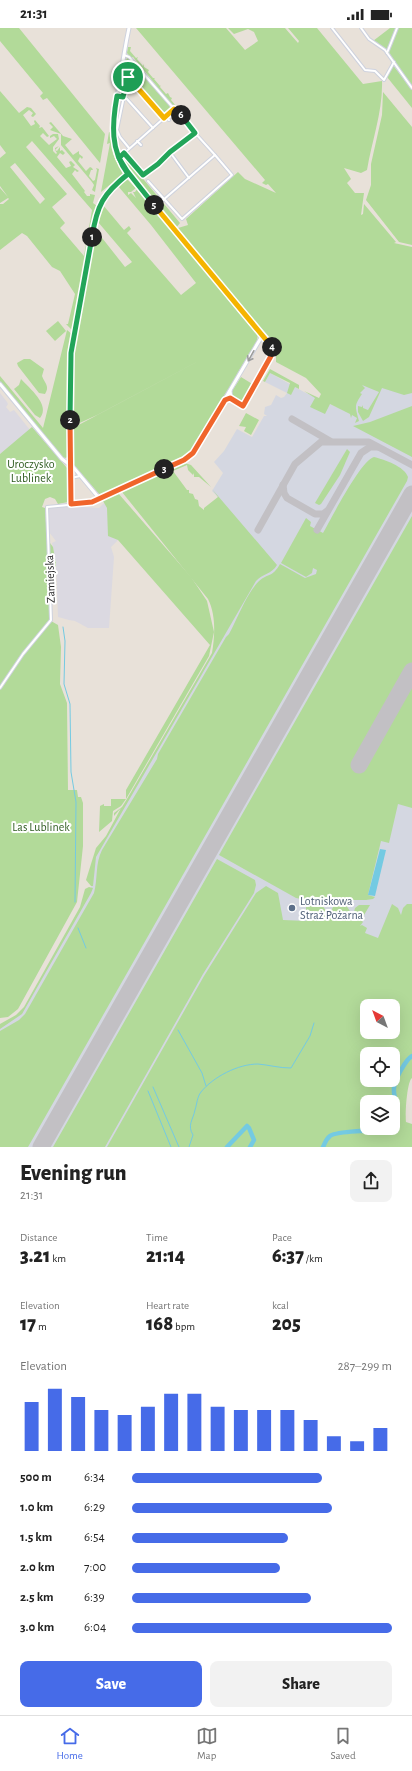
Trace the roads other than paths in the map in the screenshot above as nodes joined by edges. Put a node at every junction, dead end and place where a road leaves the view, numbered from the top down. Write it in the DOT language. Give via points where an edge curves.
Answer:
graph roads {
  1 [pos="129,28"];
  2 [pos="332,28"];
  3 [pos="361,28"];
  4 [pos="397,28"];
  5 [pos="387,52"];
  6 [pos="124,55"];
  7 [pos="394,62"];
  8 [pos="128,77"];
  9 [pos="131,78"];
  10 [pos="412,88"];
  11 [pos="117,96"];
  12 [pos="123,97"];
  13 [pos="173,110"];
  14 [pos="165,117"];
  15 [pos="169,120"];
  16 [pos="147,121"];
  17 [pos="144,124"];
  18 [pos="153,128"];
  19 [pos="196,134"];
  20 [pos="137,141"];
  21 [pos="141,145"];
  22 [pos="130,148"];
  23 [pos="124,153"];
  24 [pos="172,155"];
  25 [pos="215,155"];
  26 [pos="119,158"];
  27 [pos="128,174"];
  28 [pos="189,178"];
  29 [pos="148,181"];
  30 [pos="164,199"];
  31 [pos="156,207"];
  32 [pos="262,336"];
  33 [pos="0,384"];
  34 [pos="230,391"];
  35 [pos="230,398"];
  36 [pos="223,402"];
  37 [pos="70,465"];
  38 [pos="80,476"];
  39 [pos="70,479"];
  40 [pos="99,498"];
  41 [pos="71,504"];
  42 [pos="0,688"];
  1 -- 6 [label="street"];
  2 -- 7 [label="street" via="365,70 375,71 384,80"];
  3 -- 5 [label="street" via="369,39"];
  4 -- 5 [label="street"];
  5 -- 7 [label="street"];
  6 -- 11 [label="street"];
  6 -- 13 [label="street" via="129,57"];
  7 -- 10 [label="street"];
  8 -- 9 [label="street"];
  8 -- 12 [label="street"];
  8 -- 14 [label="street"];
  11 -- 12 [label="street"];
  11 -- 26 [label="street" via="113,130"];
  12 -- 16 [label="street"];
  12 -- 22 [label="street" via="117,130"];
  13 -- 14 [label="street"];
  13 -- 23 [label="street" via="176,110 195,133 143,175"];
  14 -- 15 [label="street"];
  14 -- 18 [label="street"];
  16 -- 17 [label="street"];
  16 -- 18 [label="street"];
  18 -- 20 [label="street"];
  19 -- 25 [label="street"];
  20 -- 21 [label="street"];
  20 -- 22 [label="street"];
  22 -- 23 [label="street"];
  23 -- 26 [label="street"];
  24 -- 28 [label="street"];
  25 -- 28 [label="street"];
  25 -- 30 [label="street" via="232,175 182,219"];
  26 -- 27 [label="street"];
  27 -- 31 [label="street"];
  27 -- 37 [label="street" via="106,194 99,204 95,220 71,353"];
  28 -- 30 [label="street"];
  29 -- 30 [label="street"];
  30 -- 31 [label="street"];
  31 -- 32 [label="street"];
  32 -- 34 [label="street, one-way"];
  32 -- 35 [label="street" via="272,347 272,354 243,406"];
  33 -- 37 [label="street" via="62,459"];
  34 -- 35 [label="street"];
  34 -- 36 [label="street"];
  35 -- 36 [label="street"];
  36 -- 40 [label="street" via="196,449 188,457"];
  37 -- 38 [label="street"];
  37 -- 39 [label="street"];
  38 -- 39 [label="street"];
  38 -- 40 [label="street"];
  39 -- 41 [label="street"];
  40 -- 41 [label="street, Zamiejska" via="90,503"];
  41 -- 42 [label="street, Zamiejska" via="47,508 51,620"];
}
